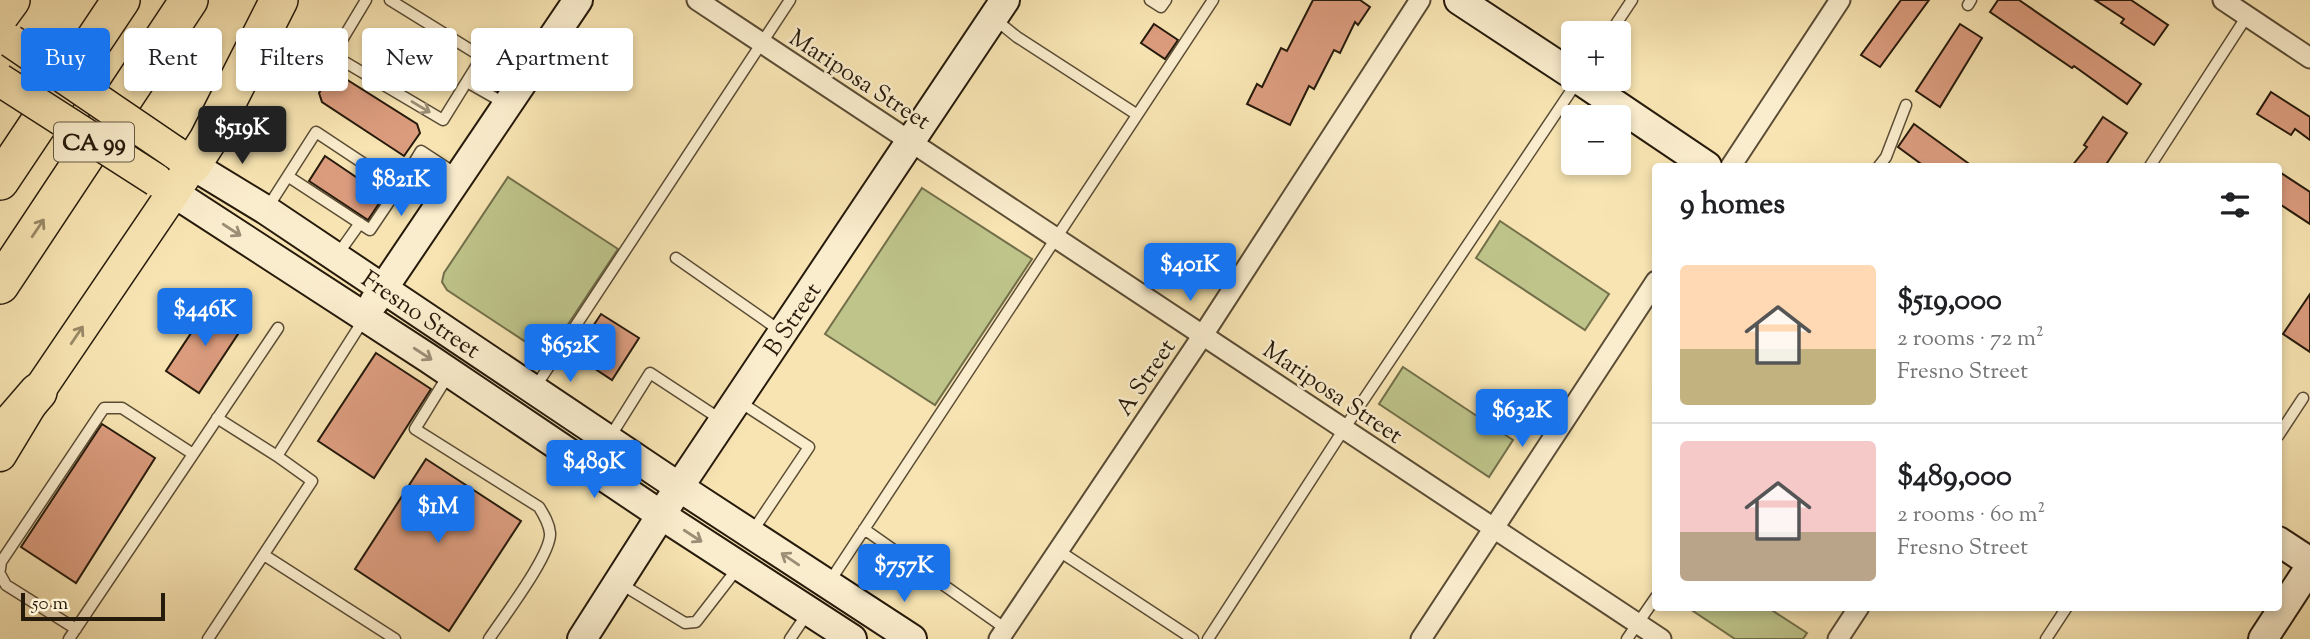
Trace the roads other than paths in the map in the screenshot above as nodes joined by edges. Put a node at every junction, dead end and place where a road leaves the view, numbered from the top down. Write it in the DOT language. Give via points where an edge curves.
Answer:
graph roads {
  1 [pos="11,0"];
  2 [pos="121,0"];
  3 [pos="189,0"];
  4 [pos="279,0"];
  5 [pos="366,0"];
  6 [pos="390,0"];
  7 [pos="578,0"];
  8 [pos="697,0"];
  9 [pos="790,0"];
  10 [pos="1150,0"];
  11 [pos="1166,0"];
  12 [pos="1213,0"];
  13 [pos="1420,0"];
  14 [pos="1460,0"];
  15 [pos="1632,0"];
  16 [pos="1840,0"];
  17 [pos="2223,0"];
  18 [pos="2252,8"];
  19 [pos="999,9"];
  20 [pos="1618,21"];
  21 [pos="4,30"];
  22 [pos="762,43"];
  23 [pos="2310,58"];
  24 [pos="1561,67"];
  25 [pos="0,80"];
  26 [pos="467,82"];
  27 [pos="1571,91"];
  28 [pos="1597,91"];
  29 [pos="508,105"];
  30 [pos="1906,105"];
  31 [pos="1136,114"];
  32 [pos="911,142"];
  33 [pos="1703,163"];
  34 [pos="1733,163"];
  35 [pos="1881,163"];
  36 [pos="2152,163"];
  37 [pos="174,172"];
  38 [pos="460,176"];
  39 [pos="289,177"];
  40 [pos="0,181"];
  41 [pos="399,187"];
  42 [pos="266,210"];
  43 [pos="360,223"];
  44 [pos="1056,238"];
  45 [pos="336,257"];
  46 [pos="676,258"];
  47 [pos="0,285"];
  48 [pos="1652,287"];
  49 [pos="383,288"];
  50 [pos="365,317"];
  51 [pos="278,328"];
  52 [pos="783,332"];
  53 [pos="1203,335"];
  54 [pos="450,372"];
  55 [pos="534,390"];
  56 [pos="38,392"];
  57 [pos="2303,398"];
  58 [pos="730,411"];
  59 [pos="217,418"];
  60 [pos="1344,429"];
  61 [pos="2282,430"];
  62 [pos="0,436"];
  63 [pos="609,439"];
  64 [pos="193,454"];
  65 [pos="0,455"];
  66 [pos="277,456"];
  67 [pos="679,487"];
  68 [pos="661,515"];
  69 [pos="1494,528"];
  70 [pos="864,529"];
  71 [pos="752,533"];
  72 [pos="2282,544"];
  73 [pos="1059,551"];
  74 [pos="264,555"];
  75 [pos="2310,564"];
  76 [pos="739,566"];
  77 [pos="0,571"];
  78 [pos="619,583"];
  79 [pos="828,584"];
  80 [pos="1652,603"];
  81 [pos="2282,609"];
  82 [pos="809,611"];
  83 [pos="1856,611"];
  84 [pos="2064,611"];
  85 [pos="2281,611"];
  86 [pos="76,629"];
  87 [pos="1633,631"];
  88 [pos="1003,634"];
  89 [pos="69,639"];
  90 [pos="208,639"];
  91 [pos="396,639"];
  92 [pos="489,639"];
  93 [pos="582,639"];
  94 [pos="790,639"];
  95 [pos="852,639"];
  96 [pos="912,639"];
  97 [pos="1193,639"];
  98 [pos="1208,639"];
  99 [pos="1421,639"];
  100 [pos="1661,639"];
  101 [pos="1838,639"];
  102 [pos="2046,639"];
  103 [pos="2263,639"];
  1 -- 21 [label="highway"];
  2 -- 40 [label="highway, CA 99"];
  47 -- 3 [label="highway, CA 99, one-way"];
  4 -- 37 [label="highway" via="208,140"];
  5 -- 26 [label="lane, one-way" via="333,55 443,120"];
  6 -- 26 [label="lane" via="482,57"];
  7 -- 29 [label="main road"];
  8 -- 22 [label="street, Mariposa Street"];
  9 -- 22 [label="lane"];
  10 -- 11 [label="lane" via="1161,7"];
  12 -- 31 [label="lane"];
  13 -- 53 [label="street, A Street"];
  14 -- 24 [label="main road"];
  15 -- 20 [label="lane"];
  16 -- 34 [label="street"];
  17 -- 18 [label="street"];
  18 -- 23 [label="street"];
  18 -- 36 [label="lane"];
  19 -- 31 [label="lane" via="1017,37"];
  19 -- 32 [label="main road, B Street"];
  21 -- 37 [label="main road, Fresno Street, bridge"];
  22 -- 32 [label="street, Mariposa Street"];
  22 -- 55 [label="lane"];
  25 -- 37 [label="main road, Fresno Street, bridge"];
  26 -- 29 [label="lane"];
  27 -- 60 [label="lane"];
  28 -- 33 [label="main road"];
  29 -- 38 [label="main road"];
  30 -- 35 [label="lane"];
  31 -- 44 [label="lane"];
  32 -- 44 [label="street, Mariposa Street"];
  32 -- 52 [label="main road, B Street"];
  37 -- 42 [label="main road, Fresno Street"];
  37 -- 50 [label="main road, Fresno Street, one-way"];
  56 -- 37 [label="main road, one-way"];
  38 -- 41 [label="lane" via="421,151"];
  38 -- 49 [label="main road"];
  39 -- 41 [label="lane" via="316,132"];
  39 -- 42 [label="lane"];
  39 -- 43 [label="lane"];
  41 -- 43 [label="lane" via="370,230"];
  42 -- 45 [label="main road, Fresno Street"];
  43 -- 45 [label="lane"];
  44 -- 53 [label="street, Mariposa Street"];
  44 -- 70 [label="lane"];
  45 -- 49 [label="main road, Fresno Street"];
  46 -- 52 [label="lane"];
  48 -- 69 [label="street"];
  49 -- 50 [label="main road"];
  49 -- 55 [label="main road, Fresno Street"];
  50 -- 54 [label="main road, Fresno Street, one-way"];
  50 -- 66 [label="lane"];
  51 -- 59 [label="lane"];
  52 -- 58 [label="main road, B Street"];
  53 -- 60 [label="street, Mariposa Street"];
  53 -- 73 [label="street, A Street"];
  54 -- 68 [label="main road, Fresno Street"];
  54 -- 92 [label="lane" via="415,429 539,507 550,535 546,552"];
  55 -- 63 [label="main road, Fresno Street"];
  56 -- 62 [label="highway"];
  56 -- 65 [label="main road"];
  57 -- 61 [label="lane"];
  58 -- 63 [label="lane" via="650,373"];
  58 -- 67 [label="main road, B Street"];
  58 -- 71 [label="lane" via="809,447"];
  59 -- 64 [label="lane"];
  59 -- 66 [label="lane"];
  60 -- 69 [label="street, Mariposa Street"];
  60 -- 98 [label="lane"];
  63 -- 67 [label="main road, Fresno Street"];
  64 -- 77 [label="lane" via="122,408 104,408 1,562"];
  64 -- 86 [label="lane"];
  66 -- 74 [label="lane" via="312,481"];
  67 -- 68 [label="main road, B Street"];
  67 -- 71 [label="main road, Fresno Street"];
  68 -- 76 [label="main road, Fresno Street, one-way"];
  68 -- 78 [label="main road, B Street"];
  69 -- 87 [label="street, Mariposa Street"];
  69 -- 99 [label="street"];
  70 -- 79 [label="lane"];
  70 -- 88 [label="lane"];
  79 -- 71 [label="main road, Fresno Street, one-way"];
  72 -- 75 [label="main road"];
  73 -- 88 [label="street, A Street"];
  73 -- 97 [label="lane"];
  74 -- 90 [label="lane"];
  74 -- 91 [label="lane"];
  75 -- 81 [label="main road"];
  76 -- 78 [label="lane" via="696,622 685,623"];
  76 -- 82 [label="main road, Fresno Street"];
  77 -- 86 [label="lane" via="6,585"];
  78 -- 93 [label="main road, B Street"];
  79 -- 96 [label="main road, Fresno Street"];
  80 -- 87 [label="lane"];
  82 -- 94 [label="lane"];
  82 -- 95 [label="main road, Fresno Street"];
  83 -- 101 [label="street"];
  84 -- 102 [label="lane"];
  85 -- 103 [label="main road"];
  86 -- 89 [label="lane"];
  87 -- 100 [label="street, Mariposa Street"];
}
